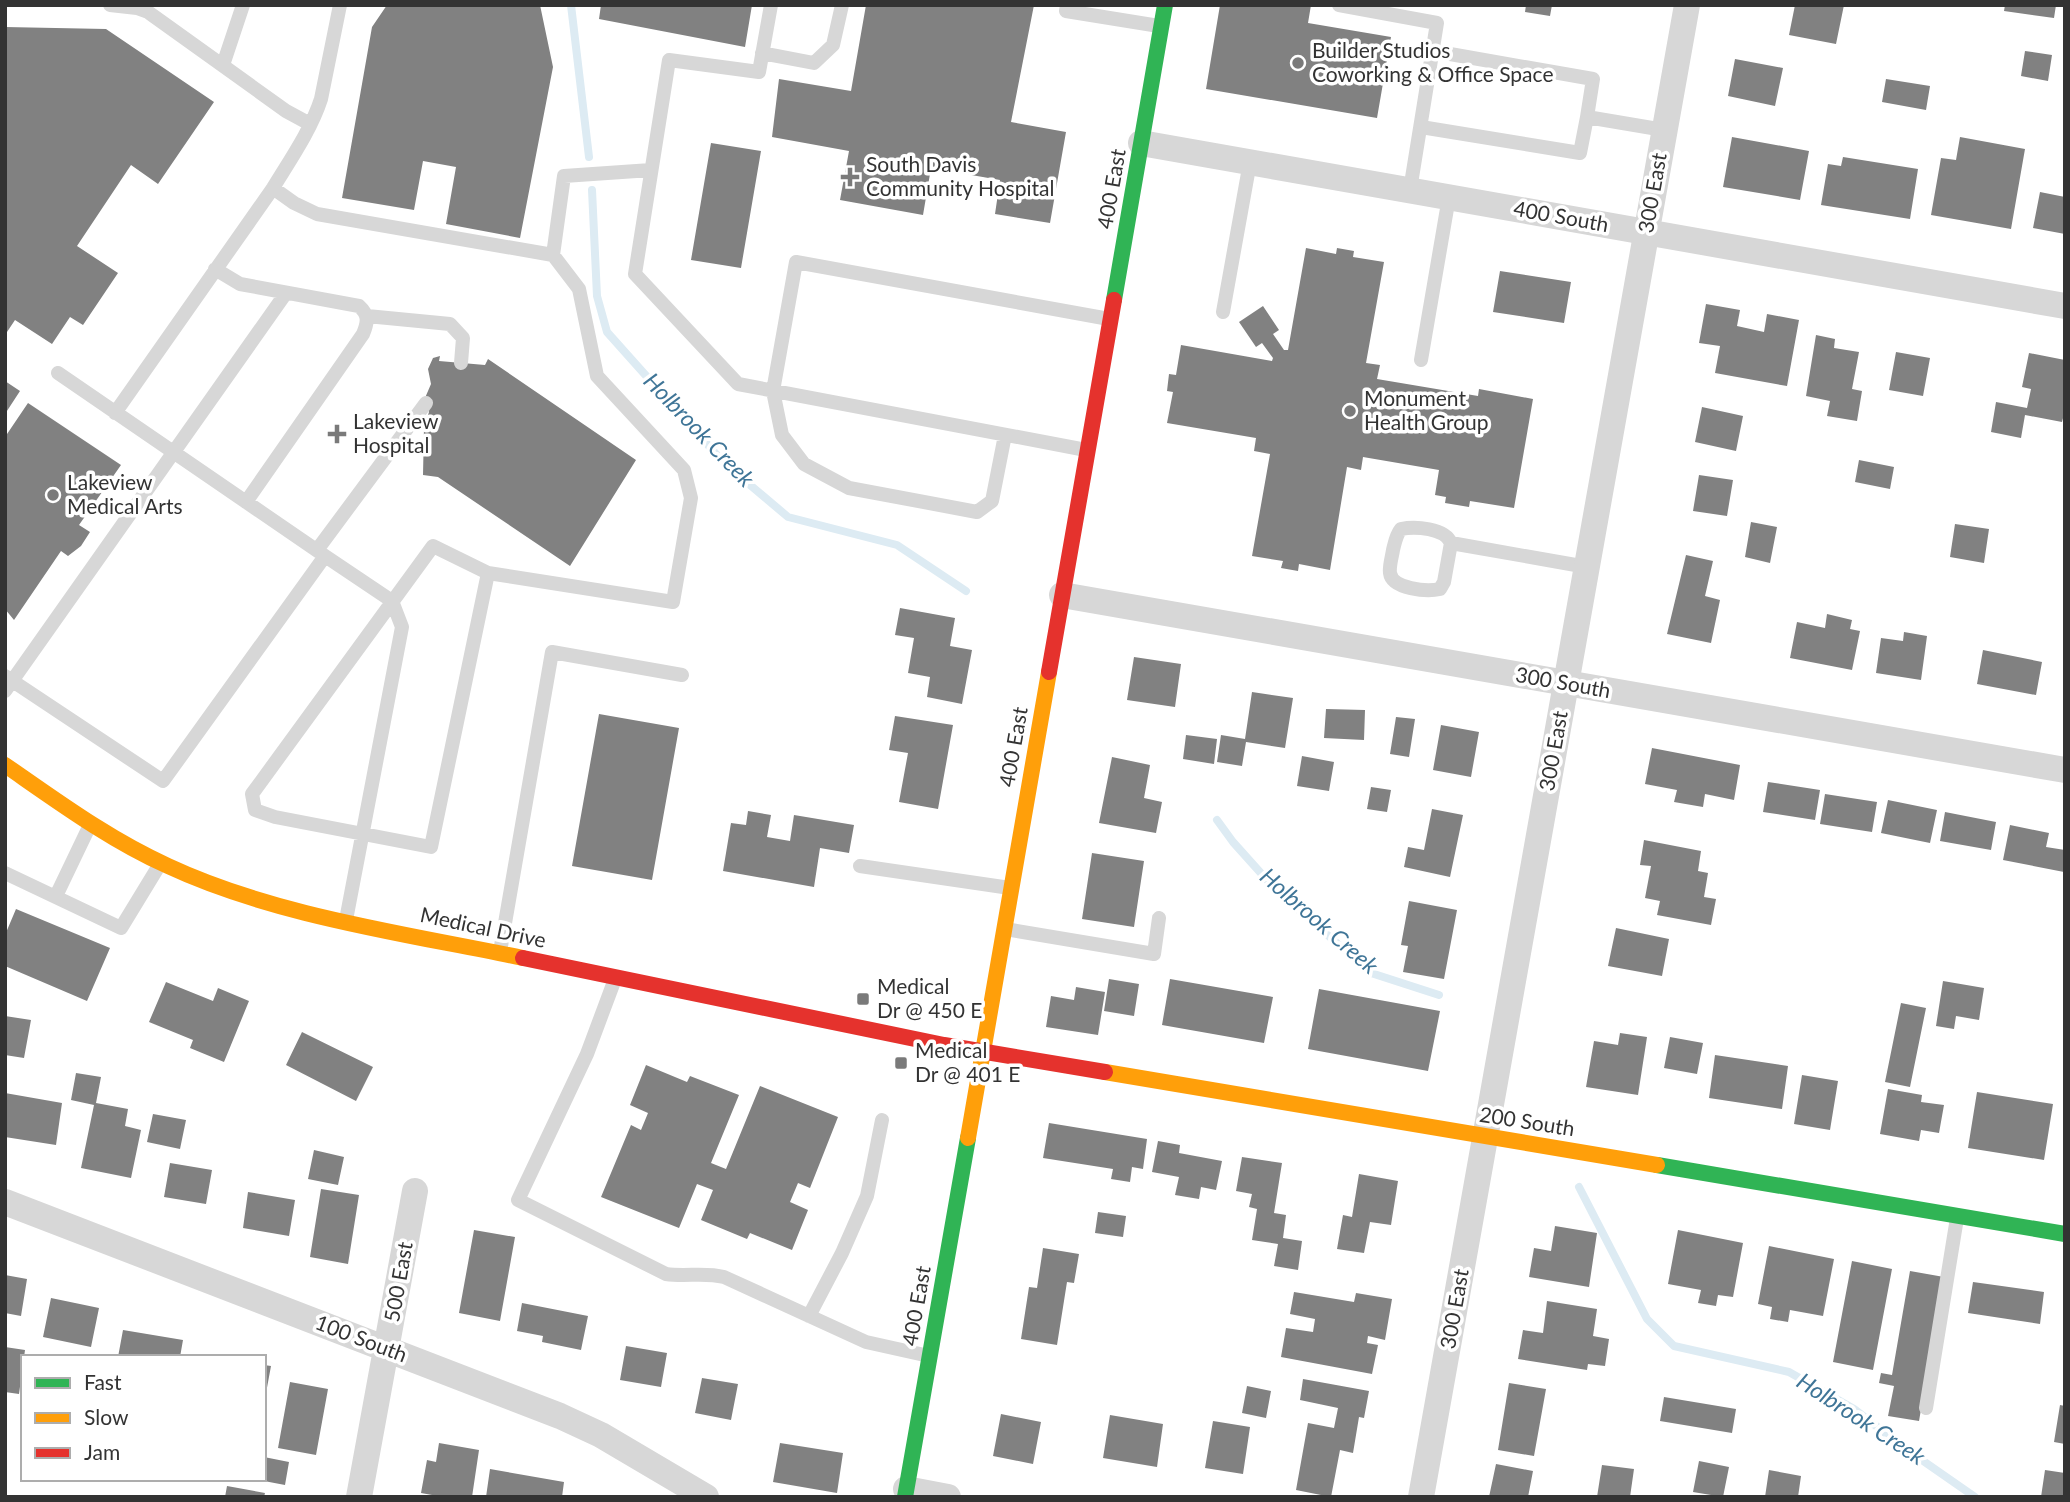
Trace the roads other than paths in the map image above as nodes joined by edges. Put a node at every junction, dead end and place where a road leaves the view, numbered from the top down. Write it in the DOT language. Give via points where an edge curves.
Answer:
graph roads {
  1 [pos="110,5"];
  2 [pos="243,5"];
  3 [pos="340,5"];
  4 [pos="771,5"];
  5 [pos="842,5"];
  6 [pos="1067,5"];
  7 [pos="1165,5"];
  8 [pos="1339,5"];
  9 [pos="1687,5"];
  10 [pos="138,7"];
  11 [pos="1161,26"];
  12 [pos="1433,51"];
  13 [pos="762,53"];
  14 [pos="223,65"];
  15 [pos="1587,117"];
  16 [pos="310,124"];
  17 [pos="1421,127"];
  18 [pos="1664,130"];
  19 [pos="1141,143"];
  20 [pos="1250,162"];
  21 [pos="651,170"];
  22 [pos="273,188"];
  23 [pos="1410,190"];
  24 [pos="1449,197"];
  25 [pos="1646,232"];
  26 [pos="553,255"];
  27 [pos="215,269"];
  28 [pos="286,293"];
  29 [pos="2065,306"];
  30 [pos="1223,312"];
  31 [pos="367,316"];
  32 [pos="1110,320"];
  33 [pos="1421,360"];
  34 [pos="461,363"];
  35 [pos="58,373"];
  36 [pos="773,391"];
  37 [pos="426,403"];
  38 [pos="115,413"];
  39 [pos="1005,435"];
  40 [pos="1087,450"];
  41 [pos="175,453"];
  42 [pos="246,502"];
  43 [pos="1451,543"];
  44 [pos="321,553"];
  45 [pos="1587,567"];
  46 [pos="488,573"];
  47 [pos="1062,595"];
  48 [pos="392,601"];
  49 [pos="682,675"];
  50 [pos="8,683"];
  51 [pos="1566,683"];
  52 [pos="5,765"];
  53 [pos="2065,770"];
  54 [pos="90,824"];
  55 [pos="364,834"];
  56 [pos="161,863"];
  57 [pos="860,866"];
  58 [pos="5,873"];
  59 [pos="1011,888"];
  60 [pos="55,896"];
  61 [pos="1159,918"];
  62 [pos="346,921"];
  63 [pos="1004,928"];
  64 [pos="500,953"];
  65 [pos="616,978"];
  66 [pos="983,1051"];
  67 [pos="882,1120"];
  68 [pos="1485,1136"];
  69 [pos="415,1191"];
  70 [pos="5,1202"];
  71 [pos="1958,1216"];
  72 [pos="2065,1234"];
  73 [pos="809,1316"];
  74 [pos="387,1349"];
  75 [pos="930,1356"];
  76 [pos="1926,1408"];
  77 [pos="906,1493"];
  78 [pos="359,1497"];
  79 [pos="706,1497"];
  80 [pos="948,1497"];
  81 [pos="1421,1497"];
  1 -- 10 [label="lane"];
  2 -- 14 [label="lane"];
  3 -- 16 [label="lane" via="321,99"];
  4 -- 13 [label="lane"];
  5 -- 13 [label="lane" via="833,45 814,64"];
  6 -- 11 [label="lane" via="1066,11"];
  7 -- 11 [label="street, 400 East"];
  8 -- 12 [label="lane" via="1437,23"];
  9 -- 18 [label="street, 300 East"];
  10 -- 14 [label="lane"];
  11 -- 19 [label="street, 400 East"];
  12 -- 15 [label="lane" via="1594,79"];
  12 -- 17 [label="lane"];
  13 -- 21 [label="lane" via="759,72 669,60"];
  14 -- 16 [label="lane"];
  15 -- 17 [label="lane" via="1580,153"];
  15 -- 18 [label="lane"];
  16 -- 22 [label="lane"];
  17 -- 23 [label="lane"];
  18 -- 25 [label="street, 300 East"];
  19 -- 20 [label="street, 400 South"];
  19 -- 32 [label="street, 400 East"];
  20 -- 23 [label="street, 400 South"];
  20 -- 30 [label="lane"];
  21 -- 26 [label="lane" via="564,176"];
  21 -- 36 [label="lane" via="635,274 738,384"];
  22 -- 26 [label="lane" via="317,214"];
  22 -- 27 [label="lane"];
  23 -- 24 [label="street, 400 South"];
  24 -- 25 [label="street, 400 South"];
  24 -- 33 [label="lane"];
  25 -- 29 [label="street, 400 South"];
  25 -- 45 [label="street, 300 East"];
  26 -- 46 [label="lane" via="579,289 597,376 684,470 691,498 673,602"];
  27 -- 28 [label="lane" via="240,284"];
  27 -- 38 [label="lane"];
  28 -- 31 [label="lane" via="359,306"];
  28 -- 41 [label="lane"];
  31 -- 34 [label="lane" via="450,324 463,338"];
  31 -- 42 [label="lane" via="363,334"];
  32 -- 36 [label="lane" via="796,262"];
  32 -- 40 [label="street, 400 East"];
  35 -- 38 [label="lane"];
  36 -- 39 [label="lane"];
  36 -- 39 [label="lane" via="782,435 804,464 849,488 977,512 992,501"];
  37 -- 44 [label="lane"];
  38 -- 41 [label="lane"];
  39 -- 40 [label="lane"];
  40 -- 47 [label="street, 400 East"];
  41 -- 42 [label="lane"];
  41 -- 50 [label="lane"];
  42 -- 44 [label="lane"];
  43 -- 43 [label="lane" via="1440,589 1410,587 1392,580 1396,535 1401,529 1442,533"];
  43 -- 45 [label="lane"];
  44 -- 48 [label="lane"];
  44 -- 50 [label="lane" via="163,781"];
  45 -- 51 [label="street, 300 East"];
  46 -- 48 [label="lane" via="433,546"];
  46 -- 55 [label="lane" via="431,847"];
  47 -- 51 [label="street, 300 South"];
  47 -- 59 [label="street, 400 East"];
  48 -- 55 [label="lane" via="402,627"];
  48 -- 55 [label="lane" via="252,794 255,810"];
  49 -- 64 [label="lane" via="552,652"];
  51 -- 53 [label="street, 300 South"];
  51 -- 68 [label="street, 300 East"];
  52 -- 54 [label="street, Medical Drive"];
  54 -- 56 [label="street, Medical Drive"];
  54 -- 60 [label="lane"];
  55 -- 62 [label="lane"];
  56 -- 60 [label="lane" via="121,928"];
  56 -- 62 [label="street, Medical Drive" via="251,898"];
  57 -- 59 [label="lane"];
  58 -- 60 [label="lane"];
  59 -- 63 [label="street, 400 East"];
  61 -- 63 [label="lane" via="1154,954"];
  62 -- 64 [label="street, Medical Drive"];
  63 -- 66 [label="street, 400 East"];
  64 -- 65 [label="street, Medical Drive"];
  65 -- 66 [label="street, Medical Drive"];
  65 -- 73 [label="lane" via="587,1054 518,1200 666,1274 724,1277"];
  66 -- 68 [label="street, 200 South"];
  66 -- 75 [label="street, 400 East"];
  67 -- 73 [label="lane" via="867,1196"];
  68 -- 71 [label="street, 200 South"];
  68 -- 81 [label="street, 300 East"];
  69 -- 74 [label="street, 500 East"];
  70 -- 74 [label="street, 100 South"];
  71 -- 72 [label="street, 200 South"];
  71 -- 76 [label="lane"];
  73 -- 75 [label="lane" via="866,1342"];
  74 -- 78 [label="street, 500 East"];
  74 -- 79 [label="street, 100 South" via="581,1424"];
  75 -- 77 [label="street, 400 East"];
  77 -- 80 [label="street"];
}
